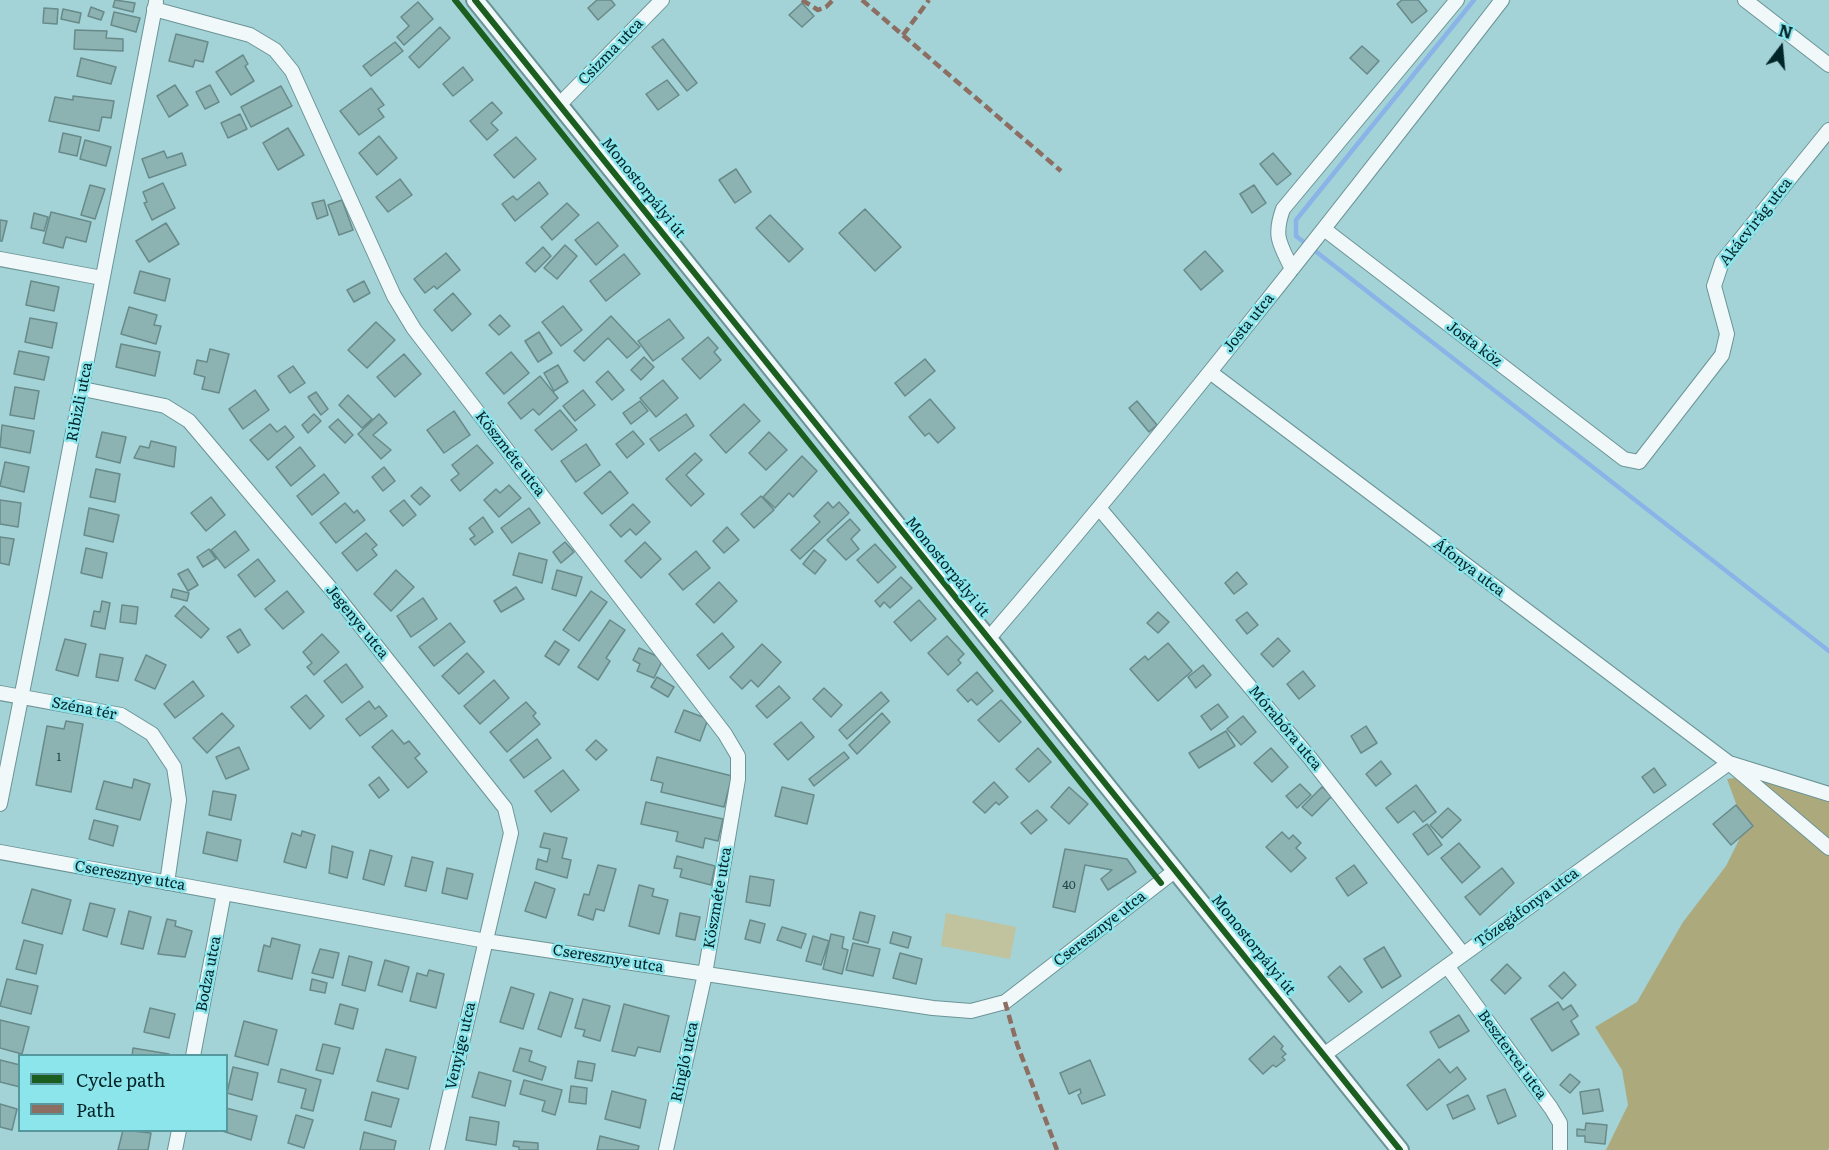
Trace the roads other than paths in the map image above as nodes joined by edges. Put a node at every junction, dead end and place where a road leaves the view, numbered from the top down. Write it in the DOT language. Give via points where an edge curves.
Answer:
graph roads {
  1 [pos="476,0"];
  2 [pos="662,0"];
  3 [pos="1457,0"];
  4 [pos="1502,0"];
  5 [pos="1745,0"];
  6 [pos="155,5"];
  7 [pos="1829,64"];
  8 [pos="560,104"];
  9 [pos="1829,130"];
  10 [pos="1319,235"];
  11 [pos="0,259"];
  12 [pos="1292,269"];
  13 [pos="102,278"];
  14 [pos="1210,372"];
  15 [pos="83,389"];
  16 [pos="1624,459"];
  17 [pos="1100,509"];
  18 [pos="988,638"];
  19 [pos="0,693"];
  20 [pos="21,697"];
  21 [pos="1729,763"];
  22 [pos="1829,794"];
  23 [pos="0,804"];
  24 [pos="1829,848"];
  25 [pos="0,852"];
  26 [pos="1176,870"];
  27 [pos="167,883"];
  28 [pos="224,893"];
  29 [pos="486,941"];
  30 [pos="1463,954"];
  31 [pos="1447,966"];
  32 [pos="705,974"];
  33 [pos="193,1054"];
  34 [pos="1325,1054"];
  35 [pos="179,1132"];
  36 [pos="175,1150"];
  37 [pos="437,1150"];
  38 [pos="666,1150"];
  39 [pos="1400,1150"];
  40 [pos="1560,1150"];
  1 -- 8 [label="street, Monostorpályi út"];
  2 -- 8 [label="street, Csizma utca"];
  3 -- 12 [label="street" via="1282,209 1276,228"];
  4 -- 10 [label="street, Josta utca"];
  5 -- 7 [label="street"];
  6 -- 13 [label="street, Ribizli utca"];
  6 -- 32 [label="street, Köszméte utca" via="250,35 275,50 286,64 394,296 414,328 738,756 738,779"];
  8 -- 18 [label="street, Monostorpályi út"];
  9 -- 16 [label="street, Akácvirág utca" via="1722,262 1714,286 1727,334 1722,355 1639,462"];
  10 -- 12 [label="street, Josta utca"];
  10 -- 16 [label="street, Josta köz"];
  11 -- 13 [label="street"];
  12 -- 14 [label="street, Josta utca"];
  13 -- 15 [label="street, Ribizli utca"];
  14 -- 17 [label="street, Josta utca"];
  14 -- 21 [label="street, Áfonya utca"];
  15 -- 20 [label="street, Ribizli utca"];
  15 -- 29 [label="street, Jegenye utca" via="165,406 189,421 336,595 505,808 511,833"];
  17 -- 18 [label="street, Josta utca"];
  17 -- 30 [label="street, Mórabóra utca" via="1310,758"];
  18 -- 26 [label="street, Monostorpályi út"];
  19 -- 20 [label="street, Széna tér"];
  20 -- 23 [label="street, Ribizli utca"];
  20 -- 27 [label="street, Széna tér" via="121,715 152,734 174,767 179,800"];
  21 -- 22 [label="street, Áfonya utca"];
  21 -- 24 [label="street, Áfonya utca"];
  21 -- 30 [label="street, Tőzegáfonya utca"];
  25 -- 27 [label="street, Cseresznye utca"];
  26 -- 32 [label="street, Cseresznye utca" via="1005,1002 970,1011"];
  26 -- 34 [label="street, Monostorpályi út"];
  27 -- 28 [label="street, Cseresznye utca"];
  28 -- 29 [label="street, Cseresznye utca"];
  28 -- 33 [label="street, Bodza utca"];
  29 -- 32 [label="street, Cseresznye utca"];
  29 -- 37 [label="street, Venyige utca"];
  30 -- 31 [label="street, Tőzegáfonya utca"];
  31 -- 34 [label="street, Tőzegáfonya utca"];
  31 -- 40 [label="street, Besztercei utca" via="1551,1108 1560,1123"];
  32 -- 38 [label="street, Ringló utca"];
  34 -- 39 [label="street, Monostorpályi út"];
  35 -- 36 [label="street"];
}
